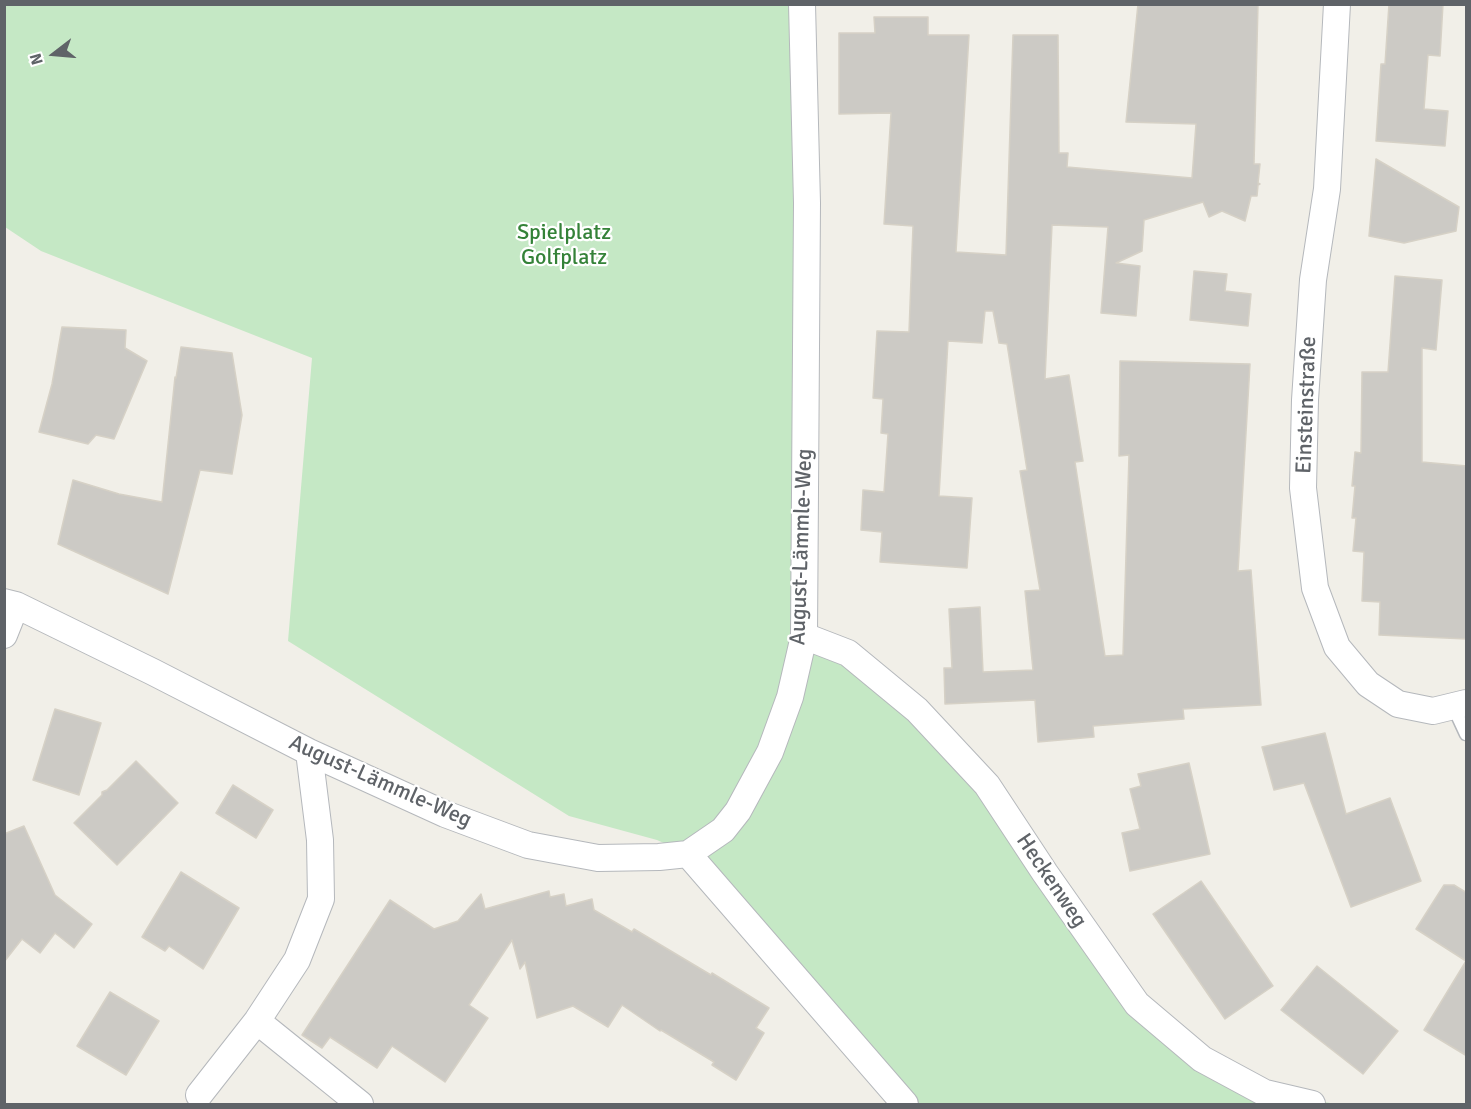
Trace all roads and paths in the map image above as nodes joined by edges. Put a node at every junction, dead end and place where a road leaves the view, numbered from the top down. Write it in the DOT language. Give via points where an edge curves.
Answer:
graph roads {
  1 [pos="802,4"];
  2 [pos="1337,4"];
  3 [pos="10,603"];
  4 [pos="4,635"];
  5 [pos="804,636"];
  6 [pos="1460,705"];
  7 [pos="1467,734"];
  8 [pos="309,752"];
  9 [pos="688,854"];
  10 [pos="257,1021"];
  11 [pos="199,1095"];
  12 [pos="360,1104"];
  13 [pos="905,1104"];
  14 [pos="1312,1104"];
  1 -- 5 [label="street, August-Lämmle-Weg" via="807,203"];
  2 -- 6 [label="street, Einsteinstraße" via="1327,189 1313,280 1305,400 1303,488 1315,588 1337,647 1368,684 1398,704 1433,711"];
  3 -- 4 [label="street"];
  3 -- 8 [label="street, August-Lämmle-Weg"];
  5 -- 9 [label="street, August-Lämmle-Weg" via="790,697 770,752 731,821"];
  5 -- 14 [label="street, Heckenweg" via="848,653 917,710 987,785 1137,1004 1202,1059 1265,1093"];
  6 -- 7 [label="lane"];
  8 -- 9 [label="street, August-Lämmle-Weg" via="445,814 528,844 598,858"];
  8 -- 10 [label="street" via="321,840 321,899 297,960"];
  9 -- 13 [label="street"];
  10 -- 11 [label="street"];
  10 -- 12 [label="street"];
}
